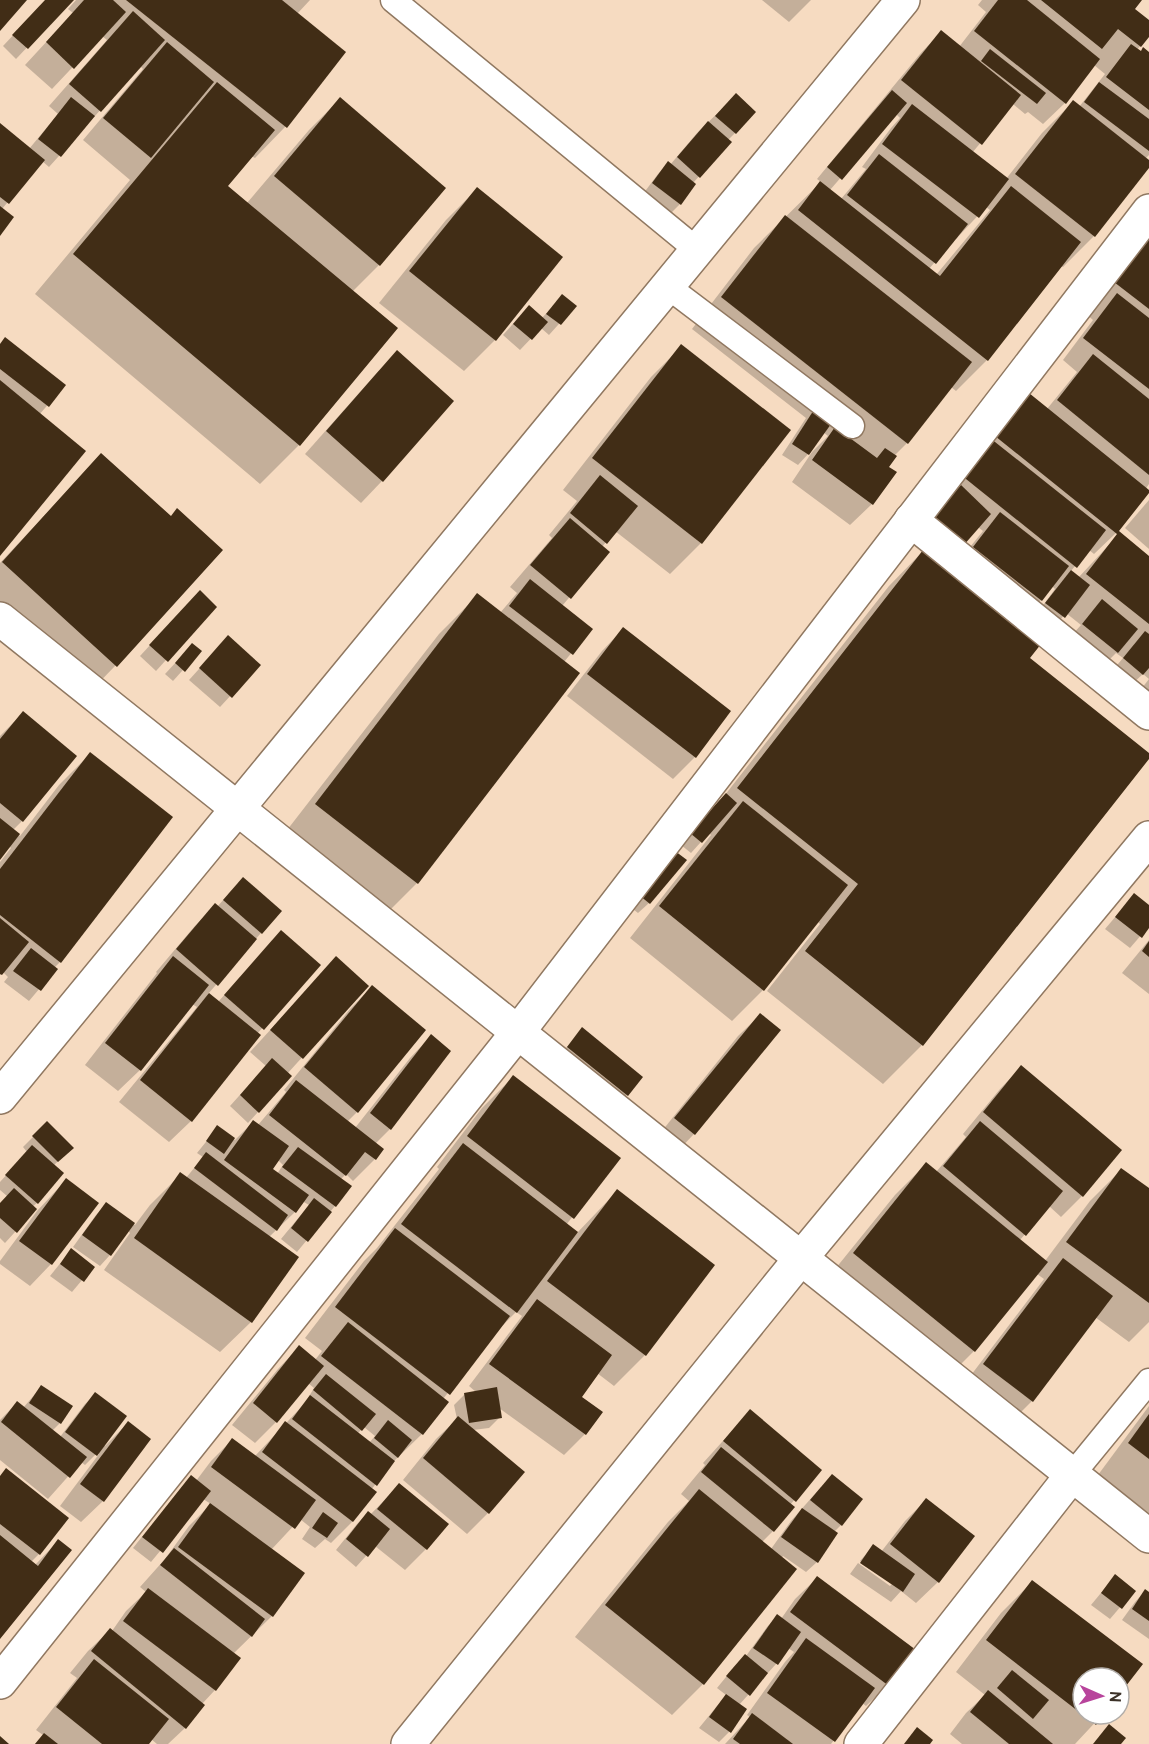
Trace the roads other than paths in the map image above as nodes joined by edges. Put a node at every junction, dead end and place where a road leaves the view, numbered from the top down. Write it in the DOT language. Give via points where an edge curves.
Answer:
graph roads {
  1 [pos="393,0"];
  2 [pos="903,0"];
  3 [pos="1149,211"];
  4 [pos="697,250"];
  5 [pos="667,286"];
  6 [pos="852,426"];
  7 [pos="911,520"];
  8 [pos="0,619"];
  9 [pos="1149,713"];
  10 [pos="236,808"];
  11 [pos="1149,838"];
  12 [pos="518,1032"];
  13 [pos="0,1097"];
  14 [pos="801,1258"];
  15 [pos="1149,1381"];
  16 [pos="1072,1475"];
  17 [pos="1149,1536"];
  18 [pos="0,1682"];
  19 [pos="408,1744"];
  20 [pos="861,1744"];
  1 -- 4 [label="lane"];
  2 -- 4 [label="street"];
  3 -- 7 [label="street"];
  4 -- 5 [label="street"];
  5 -- 6 [label="lane"];
  5 -- 10 [label="street"];
  7 -- 9 [label="street"];
  7 -- 12 [label="street"];
  8 -- 10 [label="street"];
  10 -- 12 [label="street"];
  10 -- 13 [label="street"];
  11 -- 14 [label="street"];
  12 -- 14 [label="street"];
  12 -- 18 [label="street"];
  14 -- 16 [label="street"];
  14 -- 19 [label="street"];
  15 -- 16 [label="lane"];
  16 -- 17 [label="street"];
  16 -- 20 [label="street"];
}
